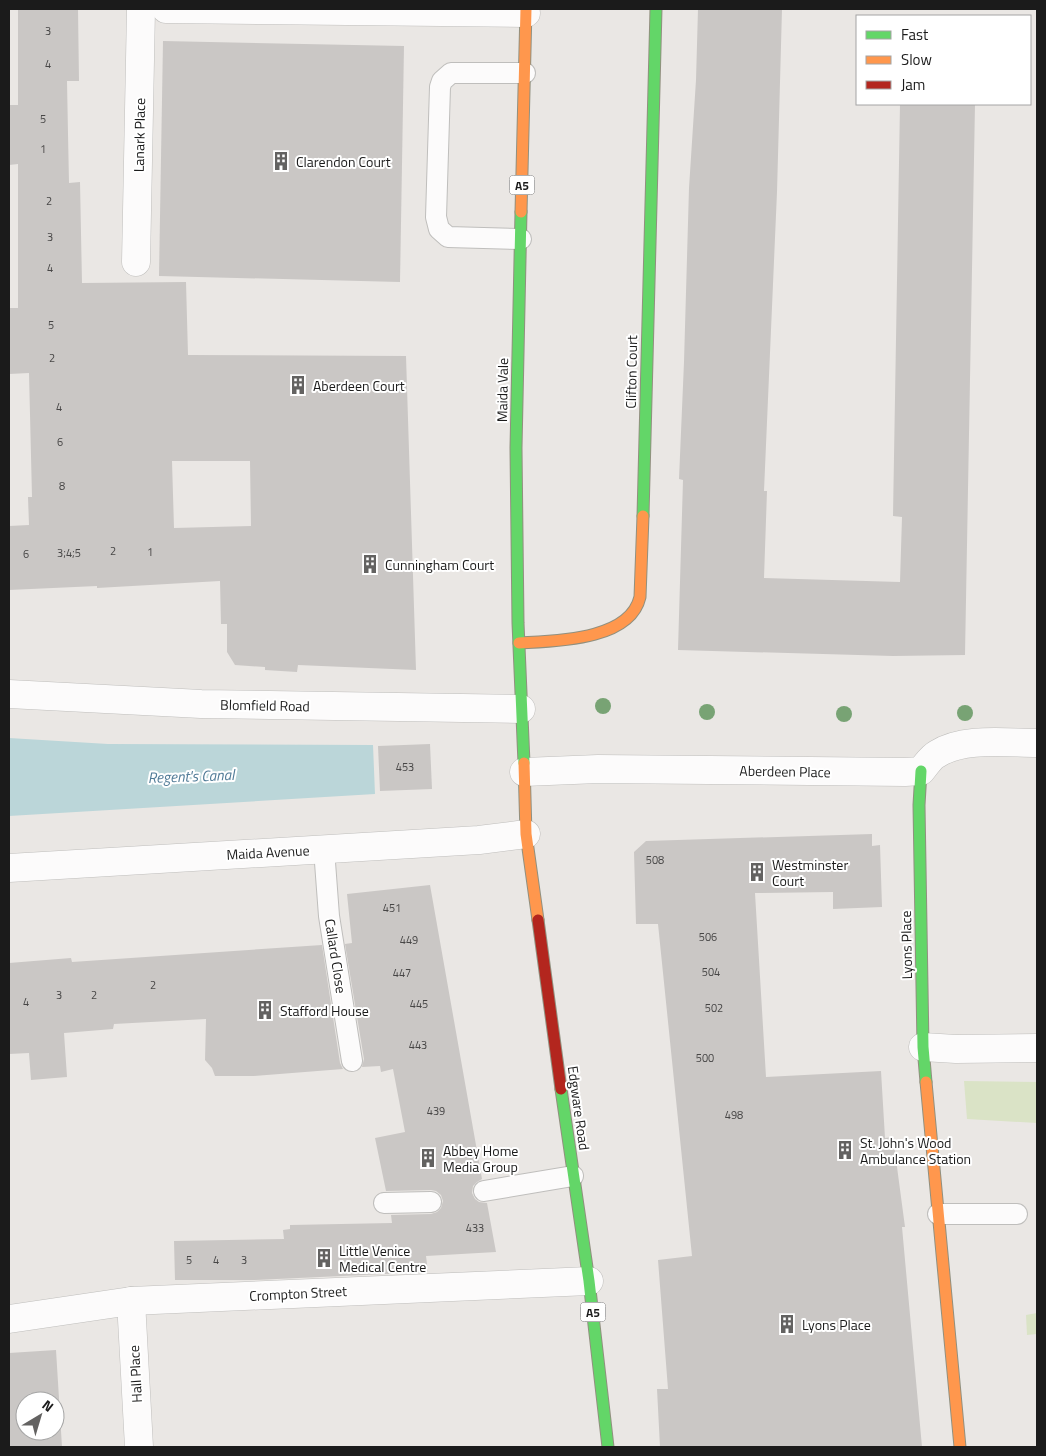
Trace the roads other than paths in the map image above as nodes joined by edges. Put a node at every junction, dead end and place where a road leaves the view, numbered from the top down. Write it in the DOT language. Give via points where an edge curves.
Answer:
graph roads {
  1 [pos="141,9"];
  2 [pos="166,9"];
  3 [pos="656,9"];
  4 [pos="447,11"];
  5 [pos="526,11"];
  6 [pos="524,73"];
  7 [pos="521,239"];
  8 [pos="136,262"];
  9 [pos="519,643"];
  10 [pos="9,694"];
  11 [pos="521,709"];
  12 [pos="1037,743"];
  13 [pos="922,771"];
  14 [pos="524,772"];
  15 [pos="526,834"];
  16 [pos="324,849"];
  17 [pos="9,868"];
  18 [pos="923,1047"];
  19 [pos="1037,1048"];
  20 [pos="352,1061"];
  21 [pos="574,1176"];
  22 [pos="484,1191"];
  23 [pos="431,1202"];
  24 [pos="384,1203"];
  25 [pos="938,1214"];
  26 [pos="1017,1214"];
  27 [pos="589,1281"];
  28 [pos="131,1301"];
  29 [pos="9,1319"];
  30 [pos="139,1447"];
  31 [pos="608,1447"];
  32 [pos="960,1447"];
  1 -- 8 [label="street, Lanark Place"];
  2 -- 4 [label="street"];
  3 -- 9 [label="main road, Clifton Court" via="638,605 620,624 593,635"];
  4 -- 5 [label="street"];
  5 -- 6 [label="main road, Maida Vale / A5"];
  6 -- 7 [label="main road, Maida Vale / A5"];
  6 -- 7 [label="lane" via="451,73 442,81 436,217 439,229 448,237"];
  7 -- 9 [label="main road, Maida Vale / A5" via="516,448"];
  9 -- 11 [label="main road, Maida Vale / A5"];
  10 -- 11 [label="street, Blomfield Road" via="201,704"];
  11 -- 14 [label="main road, Maida Vale / A5"];
  12 -- 13 [label="street" via="991,742 953,746 935,754"];
  13 -- 14 [label="street, Aberdeen Place" via="598,769"];
  13 -- 18 [label="main road, Lyons Place" via="919,804"];
  14 -- 15 [label="main road, Edgware Road / A5"];
  15 -- 16 [label="street, Maida Avenue" via="479,840"];
  15 -- 21 [label="main road, Edgware Road / A5"];
  16 -- 17 [label="street, Maida Avenue"];
  16 -- 20 [label="lane, Callard Close" via="329,916"];
  18 -- 19 [label="street"];
  18 -- 25 [label="main road, Lyons Place"];
  21 -- 22 [label="lane"];
  21 -- 27 [label="main road, Edgware Road / A5"];
  23 -- 24 [label="lane"];
  25 -- 26 [label="lane"];
  25 -- 32 [label="main road, Lyons Place"];
  27 -- 28 [label="street, Crompton Street"];
  27 -- 31 [label="main road, Edgware Road / A5"];
  28 -- 29 [label="street, Crompton Street"];
  28 -- 30 [label="street, Hall Place"];
}
